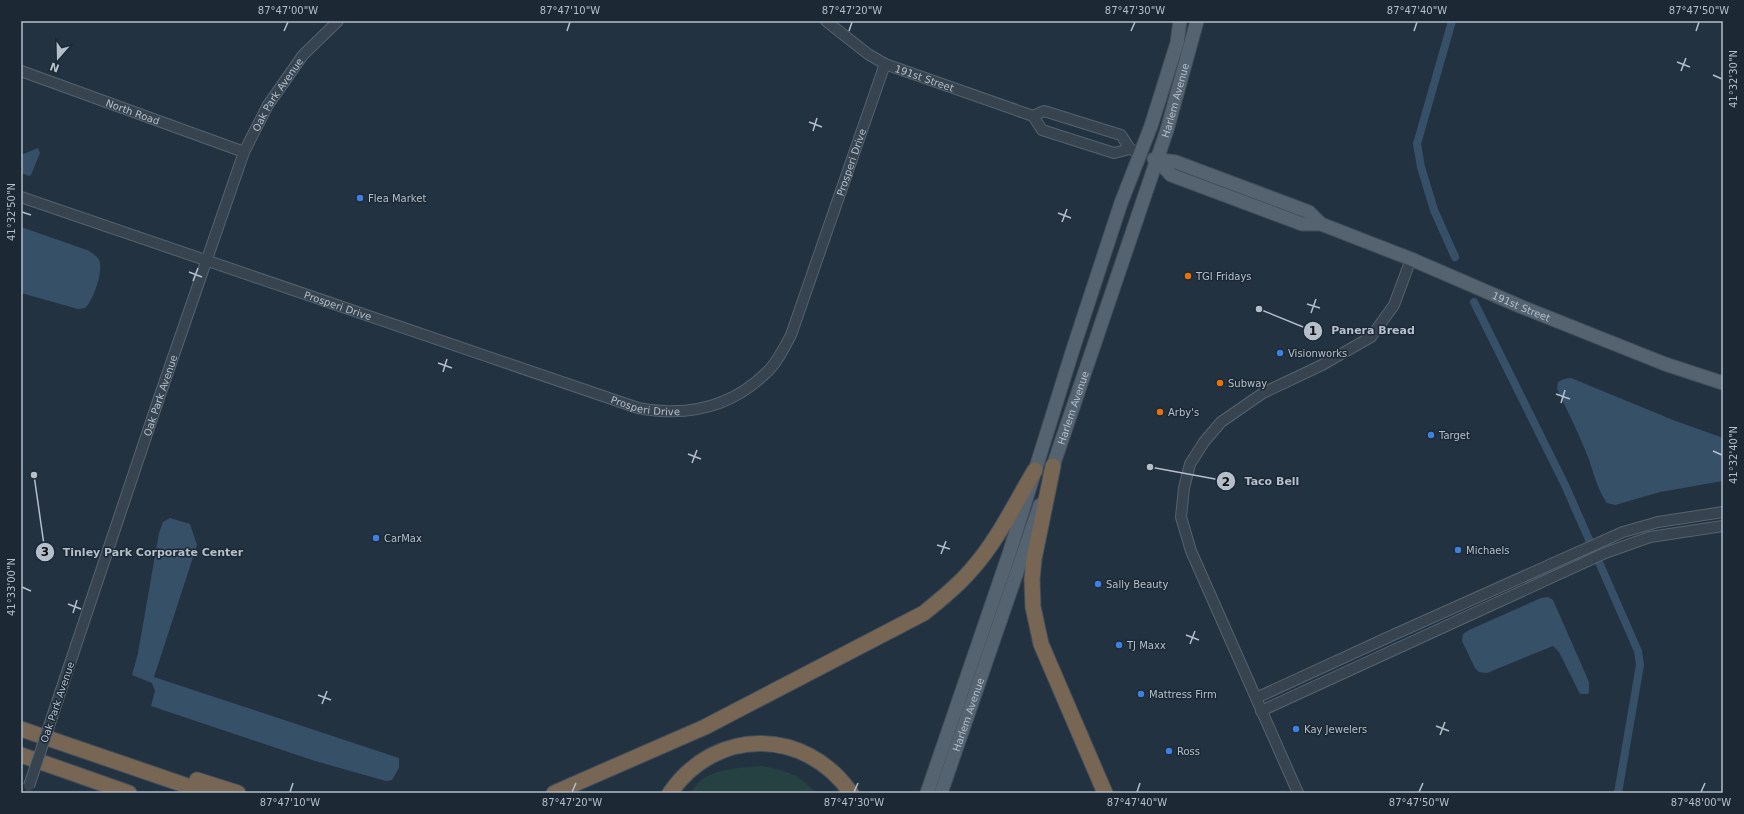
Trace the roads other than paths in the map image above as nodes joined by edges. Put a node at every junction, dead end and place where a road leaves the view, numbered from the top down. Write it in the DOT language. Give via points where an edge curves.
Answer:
graph roads {
  1 [pos="338,21"];
  2 [pos="826,21"];
  3 [pos="1180,21"];
  4 [pos="1197,21"];
  5 [pos="885,64"];
  6 [pos="21,72"];
  7 [pos="1033,116"];
  8 [pos="1135,151"];
  9 [pos="244,152"];
  10 [pos="1157,160"];
  11 [pos="21,197"];
  12 [pos="1411,260"];
  13 [pos="206,261"];
  14 [pos="1723,384"];
  15 [pos="1053,466"];
  16 [pos="1035,470"];
  17 [pos="1723,512"];
  18 [pos="1723,526"];
  19 [pos="1256,698"];
  20 [pos="1261,711"];
  21 [pos="21,729"];
  22 [pos="61,743"];
  23 [pos="21,755"];
  24 [pos="28,790"];
  25 [pos="130,793"];
  26 [pos="208,793"];
  27 [pos="238,793"];
  28 [pos="554,793"];
  29 [pos="670,793"];
  30 [pos="851,793"];
  31 [pos="927,793"];
  32 [pos="941,793"];
  33 [pos="1105,793"];
  34 [pos="1298,793"];
  1 -- 9 [label="street, Oak Park Avenue" via="303,55 268,105"];
  2 -- 5 [label="street, 191st Street"];
  3 -- 8 [label="main road, Harlem Avenue" via="1177,43 1151,126"];
  4 -- 10 [label="main road, Harlem Avenue"];
  5 -- 7 [label="street, 191st Street"];
  5 -- 13 [label="street, Prosperi Drive" via="791,335 766,373 748,388 706,408 684,412 661,412 638,408"];
  6 -- 9 [label="street, North Road"];
  7 -- 8 [label="street, 191st Street" via="1042,130 1114,153"];
  7 -- 8 [label="street, 191st Street" via="1044,111 1120,135"];
  8 -- 10 [label="main road, 191st Street"];
  8 -- 16 [label="main road, Harlem Avenue" via="1121,203"];
  9 -- 13 [label="street, Oak Park Avenue"];
  10 -- 12 [label="main road, 191st Street" via="1176,162 1310,212 1321,224"];
  10 -- 15 [label="main road, Harlem Avenue"];
  11 -- 13 [label="street, Prosperi Drive"];
  12 -- 14 [label="main road, 191st Street" via="1544,316"];
  12 -- 19 [label="street" via="1394,305 1371,337 1322,365 1263,393 1221,422 1190,464 1181,517 1191,551"];
  13 -- 24 [label="street, Oak Park Avenue, bridge"];
  15 -- 32 [label="main road, Harlem Avenue"];
  15 -- 33 [label="highway" via="1034,559 1033,607 1041,644"];
  16 -- 28 [label="highway" via="973,569 924,613 705,727"];
  16 -- 31 [label="main road, Harlem Avenue"];
  17 -- 19 [label="street" via="1658,522 1623,532"];
  18 -- 20 [label="street" via="1650,537 1605,552"];
  19 -- 20 [label="street"];
  20 -- 34 [label="street"];
  21 -- 22 [label="highway"];
  22 -- 26 [label="highway"];
  22 -- 27 [label="highway" via="142,762"];
  23 -- 25 [label="highway"];
  29 -- 30 [label="highway" via="685,774 704,759 732,747 763,743 788,747 811,756 830,770"];
}
